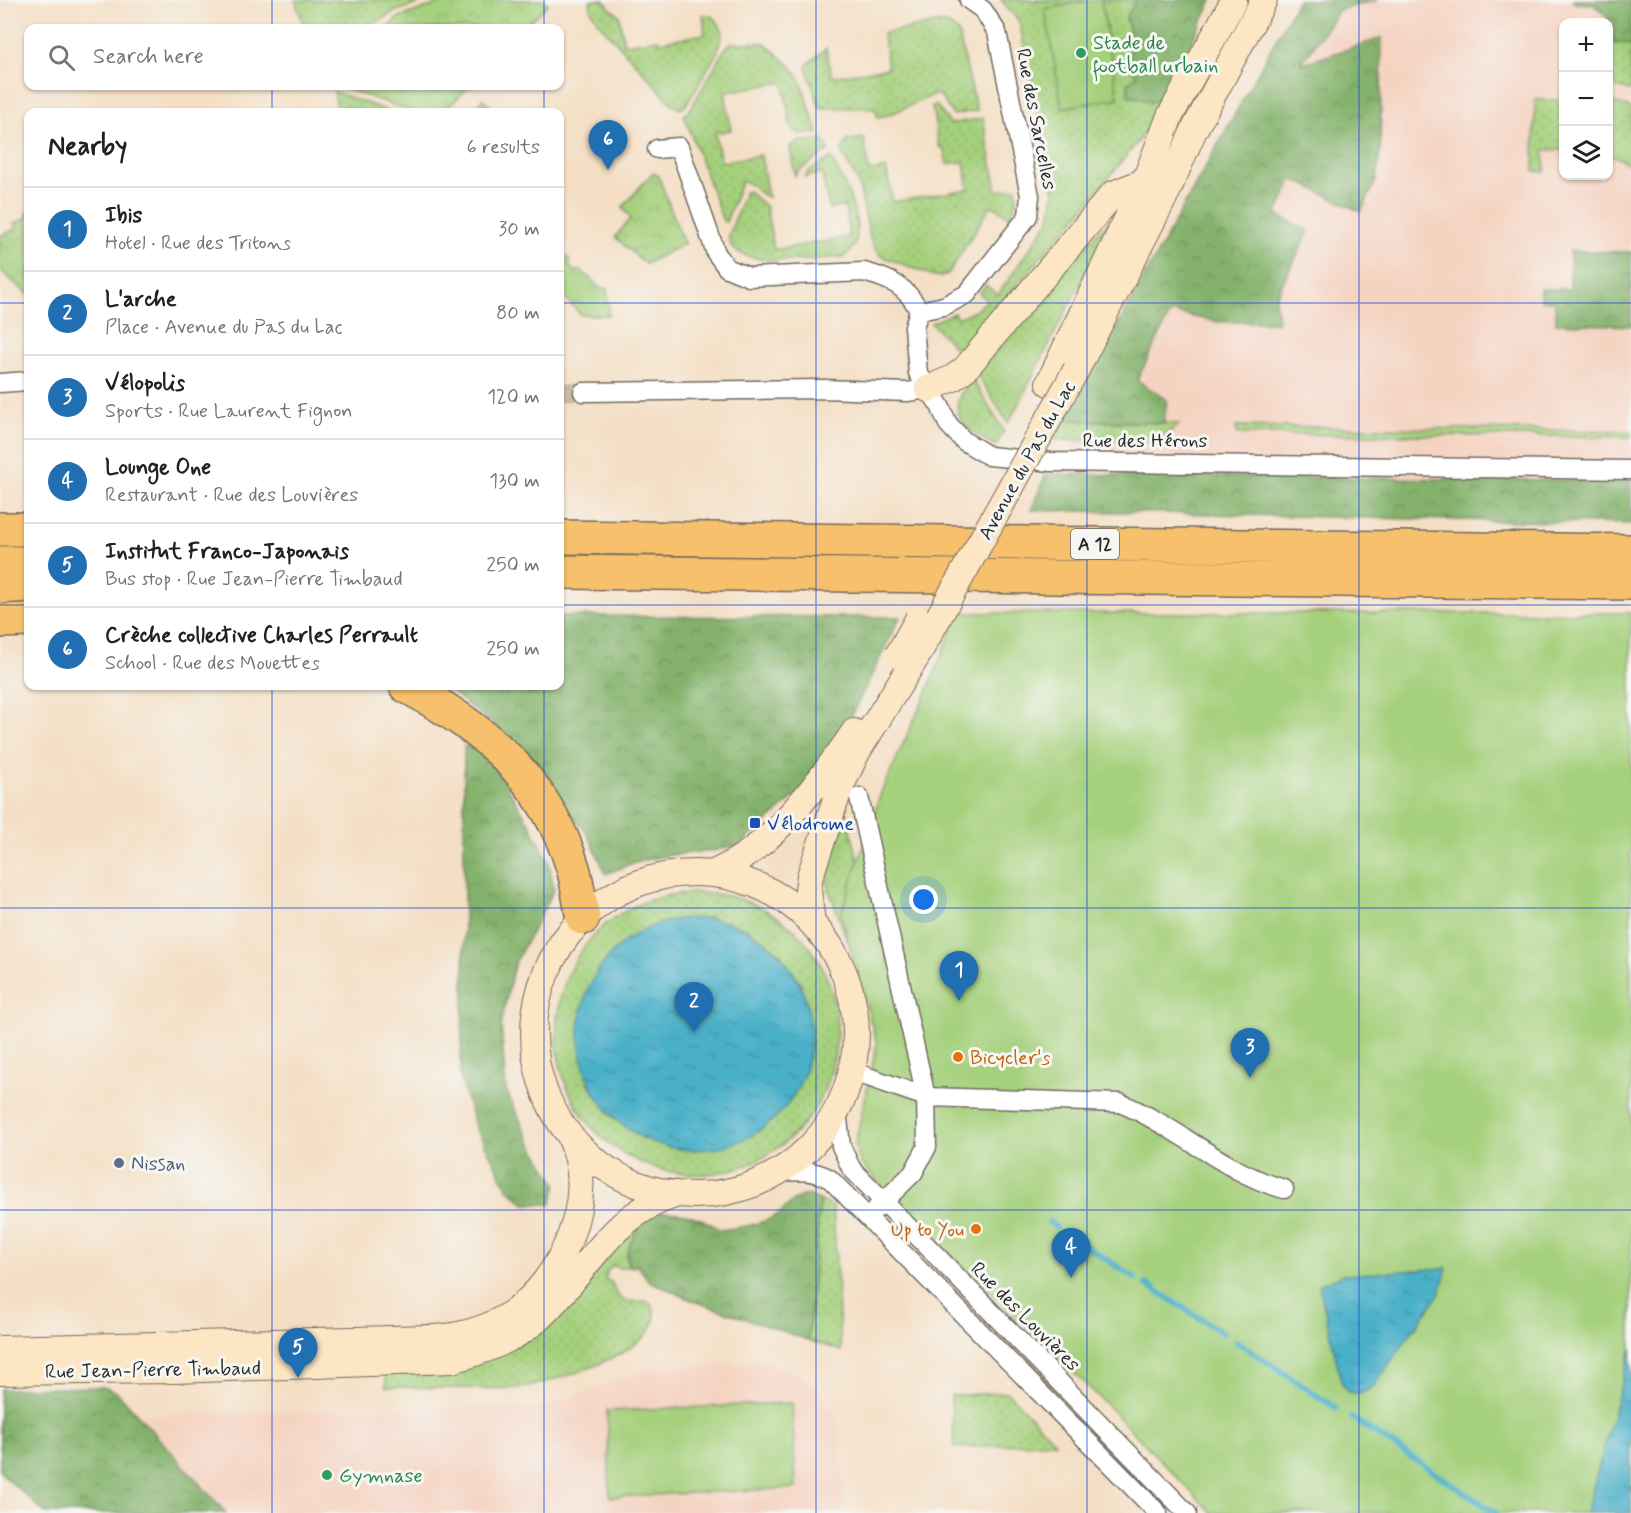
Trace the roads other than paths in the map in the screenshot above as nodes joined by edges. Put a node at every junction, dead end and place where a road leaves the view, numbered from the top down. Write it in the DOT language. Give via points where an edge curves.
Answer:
graph roads {
  1 [pos="969,0"];
  2 [pos="1234,0"];
  3 [pos="1264,0"];
  4 [pos="657,149"];
  5 [pos="1156,187"];
  6 [pos="919,311"];
  7 [pos="24,381"];
  8 [pos="0,383"];
  9 [pos="928,389"];
  10 [pos="583,392"];
  11 [pos="1631,470"];
  12 [pos="0,529"];
  13 [pos="24,529"];
  14 [pos="564,537"];
  15 [pos="1631,551"];
  16 [pos="0,562"];
  17 [pos="24,563"];
  18 [pos="564,572"];
  19 [pos="1631,583"];
  20 [pos="24,585"];
  21 [pos="0,587"];
  22 [pos="24,620"];
  23 [pos="0,621"];
  24 [pos="908,655"];
  25 [pos="414,690"];
  26 [pos="859,797"];
  27 [pos="711,874"];
  28 [pos="583,918"];
  29 [pos="812,923"];
  30 [pos="851,1071"];
  31 [pos="926,1097"];
  32 [pos="837,1110"];
  33 [pos="568,1134"];
  34 [pos="777,1173"];
  35 [pos="1284,1190"];
  36 [pos="677,1194"];
  37 [pos="884,1202"];
  38 [pos="868,1217"];
  39 [pos="0,1349"];
  40 [pos="0,1372"];
  41 [pos="1158,1513"];
  42 [pos="1187,1513"];
  1 -- 6 [label="street, Rue des Sarcelles" via="983,10 997,32 1030,196 1028,216 967,294 944,306"];
  2 -- 5 [label="main road, Avenue du Pas du Lac" via="1170,116"];
  3 -- 5 [label="main road, Avenue du Pas du Lac" via="1194,130"];
  4 -- 6 [label="street" via="679,147 716,253 727,268 749,277 864,272 897,284 913,298"];
  5 -- 9 [label="main road" via="1113,194 966,368"];
  5 -- 24 [label="main road, Avenue du Pas du Lac, bridge" via="1049,382"];
  5 -- 24 [label="main road, Avenue du Pas du Lac, bridge" via="1076,370"];
  6 -- 9 [label="street, Rue des Hérons" via="914,327 918,373"];
  7 -- 8 [label="street"];
  9 -- 10 [label="street"];
  9 -- 11 [label="street, Rue des Hérons" via="948,424 964,441 990,456 1051,462"];
  12 -- 13 [label="highway"];
  14 -- 15 [label="highway, A 12"];
  16 -- 17 [label="highway"];
  18 -- 19 [label="highway, A 12"];
  20 -- 21 [label="highway"];
  22 -- 23 [label="highway"];
  24 -- 27 [label="main road, Avenue du Pas du Lac" via="850,739 778,828 733,864"];
  24 -- 29 [label="main road, Avenue du Pas du Lac" via="839,790 807,889"];
  25 -- 28 [label="highway" via="442,705 493,743 531,785 569,855"];
  26 -- 31 [label="street"];
  27 -- 28 [label="main road" via="680,873 644,880 611,895"];
  27 -- 29 [label="main road" via="760,887 792,905"];
  28 -- 33 [label="main road" via="565,938 546,970 534,1023 540,1077"];
  29 -- 30 [label="main road" via="838,961 851,995 856,1031"];
  30 -- 31 [label="street"];
  30 -- 32 [label="main road"];
  31 -- 35 [label="street" via="1120,1103 1147,1114 1248,1177"];
  31 -- 37 [label="street" via="927,1147 913,1173"];
  32 -- 34 [label="main road" via="810,1147"];
  32 -- 37 [label="street, Rue des Louvières" via="838,1134 850,1168"];
  33 -- 36 [label="main road" via="587,1154 617,1175"];
  33 -- 39 [label="main road, Rue Jean-Pierre Timbaud" via="579,1159 580,1195 562,1256 527,1300 510,1314 475,1331 431,1338"];
  34 -- 36 [label="main road" via="731,1191"];
  34 -- 38 [label="street" via="803,1171 823,1175"];
  36 -- 40 [label="main road, Rue Jean-Pierre Timbaud" via="646,1207 614,1232 557,1299 526,1328 508,1340 461,1358"];
  37 -- 38 [label="street"];
  37 -- 42 [label="street, Rue des Louvières"];
  38 -- 41 [label="street"];
}
